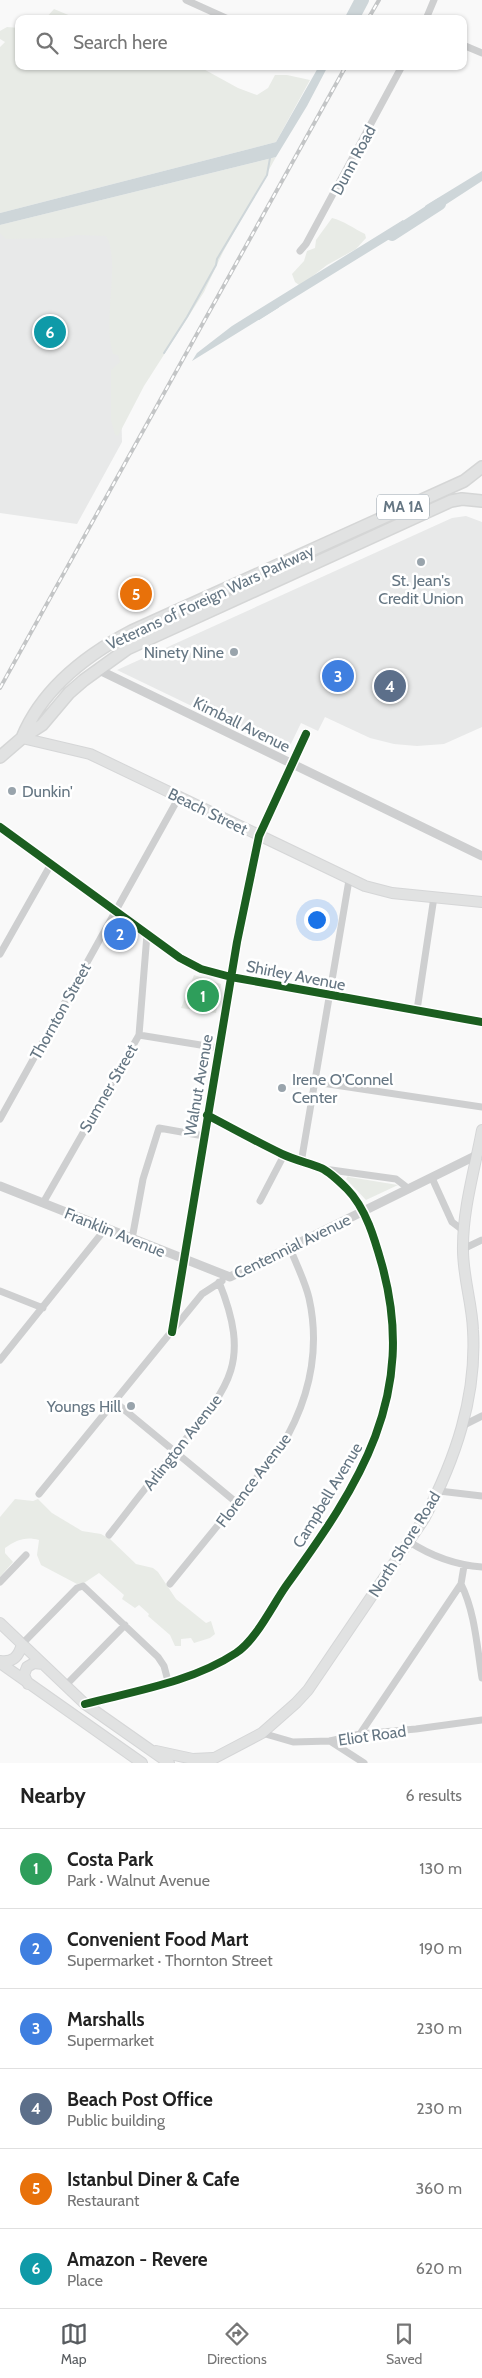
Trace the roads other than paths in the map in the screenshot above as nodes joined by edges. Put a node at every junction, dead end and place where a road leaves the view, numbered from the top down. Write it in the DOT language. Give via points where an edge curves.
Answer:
graph roads {
  1 [pos="186,0"];
  2 [pos="434,0"];
  3 [pos="219,15"];
  4 [pos="428,15"];
  5 [pos="467,47"];
  6 [pos="482,53"];
  7 [pos="400,70"];
  8 [pos="300,251"];
  9 [pos="482,467"];
  10 [pos="482,501"];
  11 [pos="97,669"];
  12 [pos="306,734"];
  13 [pos="22,738"];
  14 [pos="0,757"];
  15 [pos="292,764"];
  16 [pos="179,797"];
  17 [pos="0,827"];
  18 [pos="259,836"];
  19 [pos="482,856"];
  20 [pos="51,864"];
  21 [pos="349,880"];
  22 [pos="434,897"];
  23 [pos="482,902"];
  24 [pos="116,912"];
  25 [pos="147,934"];
  26 [pos="0,954"];
  27 [pos="231,977"];
  28 [pos="330,995"];
  29 [pos="416,1010"];
  30 [pos="482,1022"];
  31 [pos="139,1035"];
  32 [pos="219,1048"];
  33 [pos="315,1082"];
  34 [pos="482,1107"];
  35 [pos="207,1115"];
  36 [pos="0,1119"];
  37 [pos="482,1130"];
  38 [pos="204,1136"];
  39 [pos="480,1153"];
  40 [pos="284,1155"];
  41 [pos="302,1163"];
  42 [pos="323,1169"];
  43 [pos="432,1178"];
  44 [pos="0,1186"];
  45 [pos="409,1190"];
  46 [pos="260,1201"];
  47 [pos="43,1204"];
  48 [pos="362,1212"];
  49 [pos="106,1228"];
  50 [pos="464,1231"];
  51 [pos="132,1239"];
  52 [pos="482,1240"];
  53 [pos="290,1248"];
  54 [pos="463,1249"];
  55 [pos="183,1259"];
  56 [pos="230,1277"];
  57 [pos="219,1282"];
  58 [pos="0,1291"];
  59 [pos="43,1308"];
  60 [pos="478,1329"];
  61 [pos="172,1332"];
  62 [pos="0,1360"];
  63 [pos="115,1402"];
  64 [pos="482,1416"];
  65 [pos="464,1425"];
  66 [pos="175,1451"];
  67 [pos="439,1491"];
  68 [pos="39,1494"];
  69 [pos="482,1496"];
  70 [pos="237,1502"];
  71 [pos="108,1535"];
  72 [pos="408,1541"];
  73 [pos="26,1555"];
  74 [pos="464,1566"];
  75 [pos="482,1567"];
  76 [pos="0,1582"];
  77 [pos="170,1584"];
  78 [pos="461,1584"];
  79 [pos="0,1623"];
  80 [pos="125,1625"];
  81 [pos="22,1644"];
  82 [pos="0,1662"];
  83 [pos="43,1664"];
  84 [pos="482,1678"];
  85 [pos="168,1681"];
  86 [pos="28,1685"];
  87 [pos="65,1686"];
  88 [pos="85,1704"];
  89 [pos="482,1720"];
  90 [pos="262,1733"];
  91 [pos="360,1734"];
  92 [pos="330,1741"];
  93 [pos="151,1750"];
  94 [pos="215,1760"];
  95 [pos="142,1763"];
  96 [pos="169,1763"];
  97 [pos="364,1763"];
  1 -- 3 [label="street"];
  2 -- 4 [label="street"];
  5 -- 6 [label="street"];
  7 -- 8 [label="street, Dunn Road"];
  9 -- 13 [label="highway, Veterans of Foreign Wars Parkway / MA 1A" via="464,481 106,645 81,662 54,689 34,715"];
  10 -- 11 [label="highway, Veterans of Foreign Wars Parkway / MA 1A" via="462,499 429,510 152,637 121,652"];
  11 -- 13 [label="highway, Veterans of Foreign Wars Parkway / MA 1A" via="69,693 42,725"];
  11 -- 15 [label="street, Kimball Avenue"];
  12 -- 15 [label="street, Walnut Avenue"];
  13 -- 14 [label="highway, Veterans of Foreign Wars Parkway / MA 1A"];
  13 -- 16 [label="main road, Beach Street" via="85,752"];
  15 -- 18 [label="street, Walnut Avenue"];
  15 -- 19 [label="street, Kimball Avenue"];
  16 -- 18 [label="main road, Beach Street"];
  16 -- 24 [label="street, Thornton Street"];
  17 -- 20 [label="street, Shirley Avenue"];
  18 -- 21 [label="main road, Beach Street"];
  18 -- 27 [label="street, Walnut Avenue"];
  20 -- 24 [label="street, Shirley Avenue"];
  20 -- 26 [label="street"];
  21 -- 22 [label="main road, Beach Street" via="386,892"];
  21 -- 28 [label="street"];
  22 -- 23 [label="main road, Beach Street"];
  22 -- 29 [label="street"];
  24 -- 25 [label="street, Shirley Avenue"];
  24 -- 36 [label="street, Thornton Street"];
  25 -- 27 [label="street, Shirley Avenue" via="191,964"];
  25 -- 31 [label="street, Sumner Street"];
  27 -- 28 [label="street, Shirley Avenue"];
  27 -- 32 [label="street, Walnut Avenue"];
  28 -- 29 [label="street, Shirley Avenue"];
  28 -- 33 [label="street"];
  29 -- 30 [label="street, Shirley Avenue"];
  31 -- 32 [label="street"];
  31 -- 47 [label="street, Sumner Street"];
  32 -- 35 [label="street, Walnut Avenue"];
  33 -- 34 [label="street"];
  33 -- 41 [label="street"];
  35 -- 38 [label="street, Walnut Avenue"];
  35 -- 40 [label="street, Campbell Avenue"];
  37 -- 39 [label="main road, North Shore Road"];
  38 -- 51 [label="street" via="159,1128 143,1179"];
  38 -- 55 [label="street, Walnut Avenue"];
  39 -- 43 [label="street, Centennial Avenue"];
  39 -- 50 [label="main road, North Shore Road"];
  40 -- 41 [label="street, Campbell Avenue"];
  40 -- 46 [label="street"];
  41 -- 42 [label="street, Campbell Avenue"];
  42 -- 45 [label="street" via="396,1179"];
  42 -- 48 [label="street, Campbell Avenue" via="349,1191"];
  43 -- 45 [label="street, Centennial Avenue"];
  43 -- 50 [label="street" via="452,1222"];
  44 -- 47 [label="street, Franklin Avenue"];
  45 -- 48 [label="street, Centennial Avenue"];
  47 -- 49 [label="street, Franklin Avenue"];
  48 -- 53 [label="street, Centennial Avenue"];
  48 -- 85 [label="street, Campbell Avenue" via="375,1241 393,1316 389,1392 378,1433 363,1467 340,1505 256,1631 238,1652 206,1669"];
  49 -- 51 [label="street, Franklin Avenue"];
  49 -- 59 [label="street"];
  50 -- 54 [label="main road, North Shore Road"];
  51 -- 55 [label="street, Franklin Avenue"];
  52 -- 54 [label="street"];
  53 -- 56 [label="street, Centennial Avenue"];
  53 -- 70 [label="street, Florence Avenue" via="309,1297 313,1365 307,1392 290,1432"];
  54 -- 60 [label="main road, North Shore Road"];
  55 -- 56 [label="street, Franklin Avenue"];
  55 -- 61 [label="street, Walnut Avenue"];
  56 -- 57 [label="street, Centennial Avenue"];
  57 -- 61 [label="street, Centennial Avenue" via="202,1294"];
  57 -- 66 [label="street, Arlington Avenue" via="232,1318 232,1363 214,1406"];
  58 -- 59 [label="street"];
  59 -- 62 [label="street"];
  60 -- 65 [label="main road, North Shore Road"];
  61 -- 63 [label="street"];
  63 -- 66 [label="street"];
  63 -- 68 [label="street"];
  64 -- 65 [label="street"];
  65 -- 67 [label="main road, North Shore Road"];
  66 -- 70 [label="street"];
  66 -- 71 [label="street, Arlington Avenue"];
  67 -- 69 [label="street"];
  67 -- 72 [label="main road, North Shore Road"];
  70 -- 77 [label="street, Florence Avenue"];
  72 -- 74 [label="street"];
  72 -- 90 [label="main road, North Shore Road" via="308,1690"];
  73 -- 76 [label="street"];
  74 -- 75 [label="street"];
  74 -- 78 [label="street"];
  78 -- 84 [label="street" via="471,1612"];
  78 -- 91 [label="street"];
  79 -- 81 [label="main road"];
  80 -- 81 [label="street" via="83,1586 75,1589"];
  80 -- 85 [label="street" via="160,1659"];
  80 -- 87 [label="street"];
  81 -- 82 [label="main road" via="15,1658"];
  81 -- 83 [label="main road"];
  82 -- 86 [label="main road"];
  83 -- 86 [label="main road" via="32,1663 26,1668 24,1677"];
  83 -- 87 [label="main road"];
  85 -- 88 [label="street, Campbell Avenue"];
  86 -- 95 [label="main road"];
  87 -- 88 [label="main road"];
  88 -- 93 [label="main road"];
  89 -- 91 [label="street, Eliot Road"];
  90 -- 92 [label="street, Eliot Road" via="293,1742"];
  90 -- 94 [label="main road, North Shore Road"];
  91 -- 92 [label="street, Eliot Road"];
  92 -- 97 [label="street"];
  93 -- 94 [label="main road"];
  93 -- 96 [label="main road"];
}
